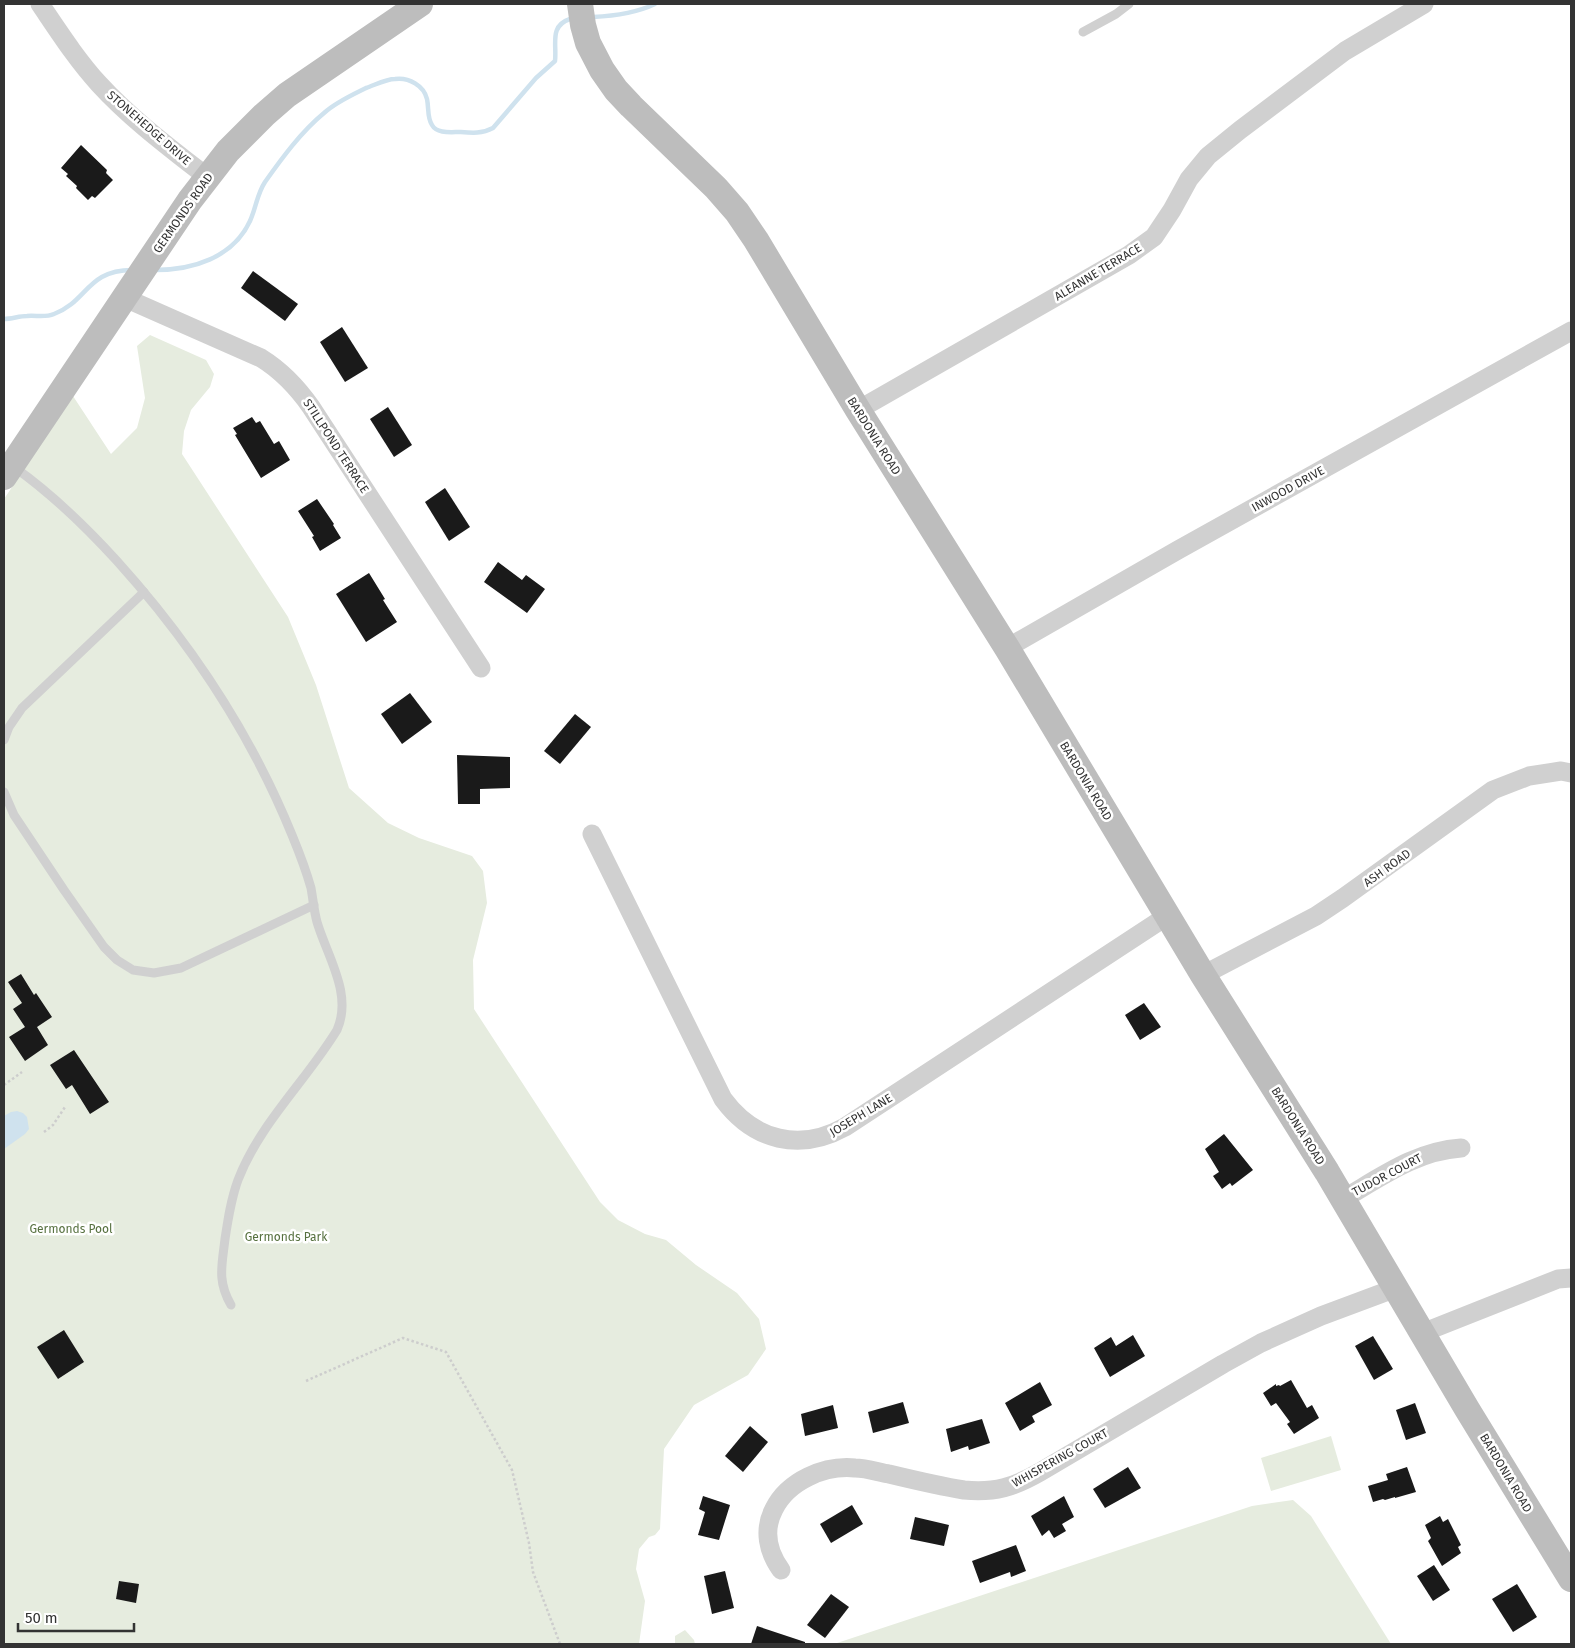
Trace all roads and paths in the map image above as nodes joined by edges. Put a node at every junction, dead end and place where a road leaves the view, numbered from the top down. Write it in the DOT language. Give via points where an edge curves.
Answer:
graph roads {
  1 [pos="40,4"];
  2 [pos="419,4"];
  3 [pos="580,4"];
  4 [pos="1129,4"];
  5 [pos="1424,4"];
  6 [pos="1083,32"];
  7 [pos="207,177"];
  8 [pos="125,298"];
  9 [pos="1571,331"];
  10 [pos="858,410"];
  11 [pos="8,471"];
  12 [pos="144,592"];
  13 [pos="1007,648"];
  14 [pos="481,668"];
  15 [pos="4,740"];
  16 [pos="1571,773"];
  17 [pos="4,792"];
  18 [pos="592,834"];
  19 [pos="314,905"];
  20 [pos="1167,916"];
  21 [pos="1203,975"];
  22 [pos="22,1072"];
  23 [pos="4,1085"];
  24 [pos="65,1108"];
  25 [pos="44,1132"];
  26 [pos="1461,1148"];
  27 [pos="1343,1198"];
  28 [pos="1571,1278"];
  29 [pos="1396,1288"];
  30 [pos="232,1305"];
  31 [pos="1422,1333"];
  32 [pos="306,1381"];
  33 [pos="1568,1568"];
  34 [pos="781,1570"];
  35 [pos="560,1644"];
  1 -- 7 [label="street, STONEHEDGE DRIVE" via="77,58 106,92"];
  2 -- 7 [label="street, GERMONDS ROAD" via="287,95"];
  3 -- 10 [label="street, BARDONIA ROAD" via="588,43 605,75 623,98 716,188 740,216"];
  4 -- 6 [label="lane"];
  5 -- 10 [label="street, ALEANNE TERRACE" via="1346,51 1208,156 1154,237 1129,256"];
  7 -- 8 [label="street, GERMONDS ROAD"];
  8 -- 11 [label="street, GERMONDS ROAD"];
  8 -- 14 [label="street, STILLPOND TERRACE" via="261,358 274,365 294,384"];
  9 -- 13 [label="street, INWOOD DRIVE"];
  10 -- 13 [label="street, BARDONIA ROAD"];
  11 -- 12 [label="lane" via="38,485 107,550"];
  12 -- 15 [label="lane" via="22,708"];
  12 -- 19 [label="lane" via="212,682 251,750 292,836"];
  13 -- 20 [label="street, BARDONIA ROAD"];
  16 -- 21 [label="street, ASH ROAD" via="1561,771 1528,776 1493,790 1322,912"];
  17 -- 19 [label="lane" via="14,815 110,954 133,970 154,974 173,970"];
  18 -- 20 [label="street, JOSEPH LANE" via="723,1100 747,1125 782,1139 815,1139 846,1127"];
  19 -- 30 [label="lane" via="340,989 343,1014 332,1038 260,1137 238,1180 228,1219 221,1278 224,1292"];
  20 -- 21 [label="street, BARDONIA ROAD"];
  21 -- 27 [label="street, BARDONIA ROAD"];
  22 -- 23 [label="path"];
  24 -- 25 [label="path"];
  26 -- 27 [label="street, TUDOR COURT" via="1416,1158"];
  27 -- 29 [label="street, BARDONIA ROAD"];
  28 -- 31 [label="street" via="1558,1279"];
  29 -- 31 [label="street, BARDONIA ROAD"];
  29 -- 34 [label="street, WHISPERING COURT" via="1321,1316 1262,1344 1040,1472 1004,1489 964,1490 856,1468 833,1469 811,1476 783,1495 768,1522 768,1542"];
  31 -- 33 [label="street, BARDONIA ROAD"];
  32 -- 35 [label="path" via="403,1338 446,1352 512,1470 534,1572"];
}
